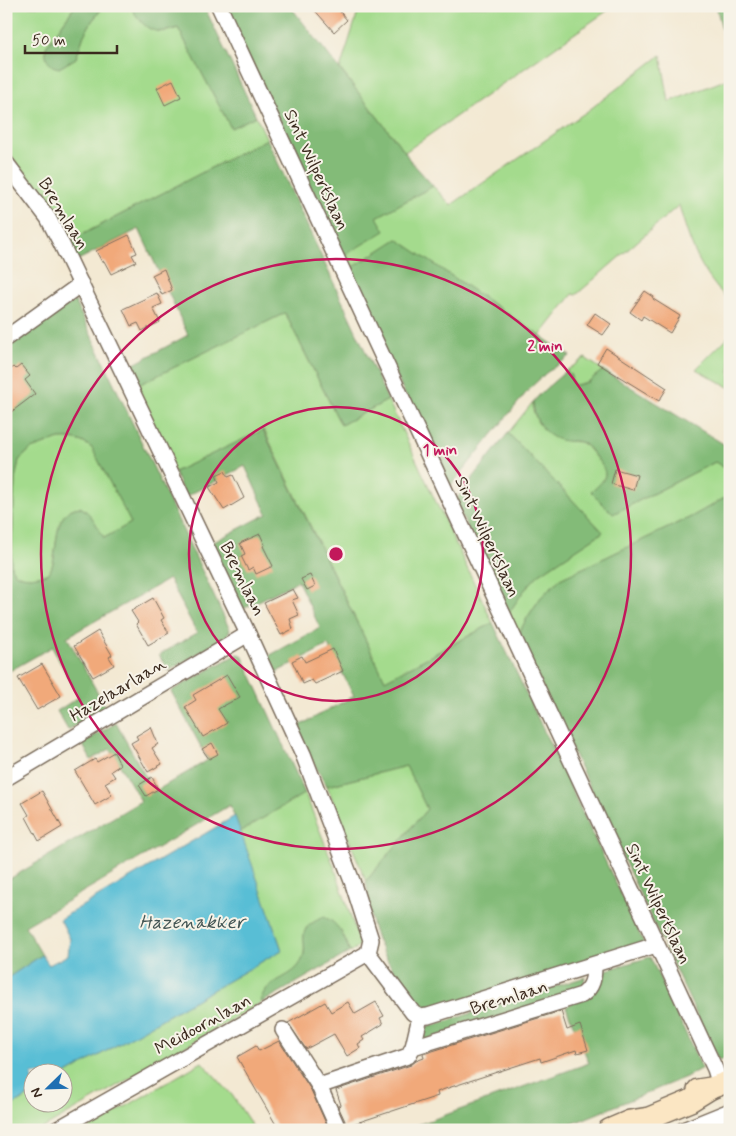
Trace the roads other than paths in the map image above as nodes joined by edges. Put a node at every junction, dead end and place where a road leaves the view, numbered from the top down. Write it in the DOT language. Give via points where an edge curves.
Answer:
graph roads {
  1 [pos="219,6"];
  2 [pos="6,163"];
  3 [pos="81,284"];
  4 [pos="6,338"];
  5 [pos="248,634"];
  6 [pos="6,778"];
  7 [pos="656,945"];
  8 [pos="368,953"];
  9 [pos="594,965"];
  10 [pos="420,1017"];
  11 [pos="283,1030"];
  12 [pos="413,1047"];
  13 [pos="720,1085"];
  14 [pos="319,1086"];
  15 [pos="730,1110"];
  16 [pos="336,1124"];
  17 [pos="56,1130"];
  18 [pos="609,1130"];
  19 [pos="683,1130"];
  1 -- 7 [label="street, Sint Wilpertslaan"];
  2 -- 3 [label="street, Bremlaan" via="48,218"];
  3 -- 4 [label="street"];
  3 -- 5 [label="street, Bremlaan"];
  5 -- 6 [label="street, Hazelaarlaan"];
  5 -- 8 [label="street, Bremlaan" via="302,754 352,881 371,940"];
  7 -- 9 [label="street, Bremlaan"];
  7 -- 13 [label="street, Sint Wilpertslaan"];
  8 -- 10 [label="street" via="413,1013"];
  8 -- 17 [label="street, Meidoornlaan"];
  9 -- 10 [label="street, Bremlaan"];
  9 -- 12 [label="street, Bremlaan" via="590,990 582,995"];
  10 -- 12 [label="street"];
  11 -- 14 [label="street"];
  12 -- 14 [label="street, Bremlaan" via="408,1056"];
  13 -- 18 [label="main road" via="649,1118 630,1121"];
  14 -- 16 [label="street"];
  15 -- 19 [label="street"];
}
